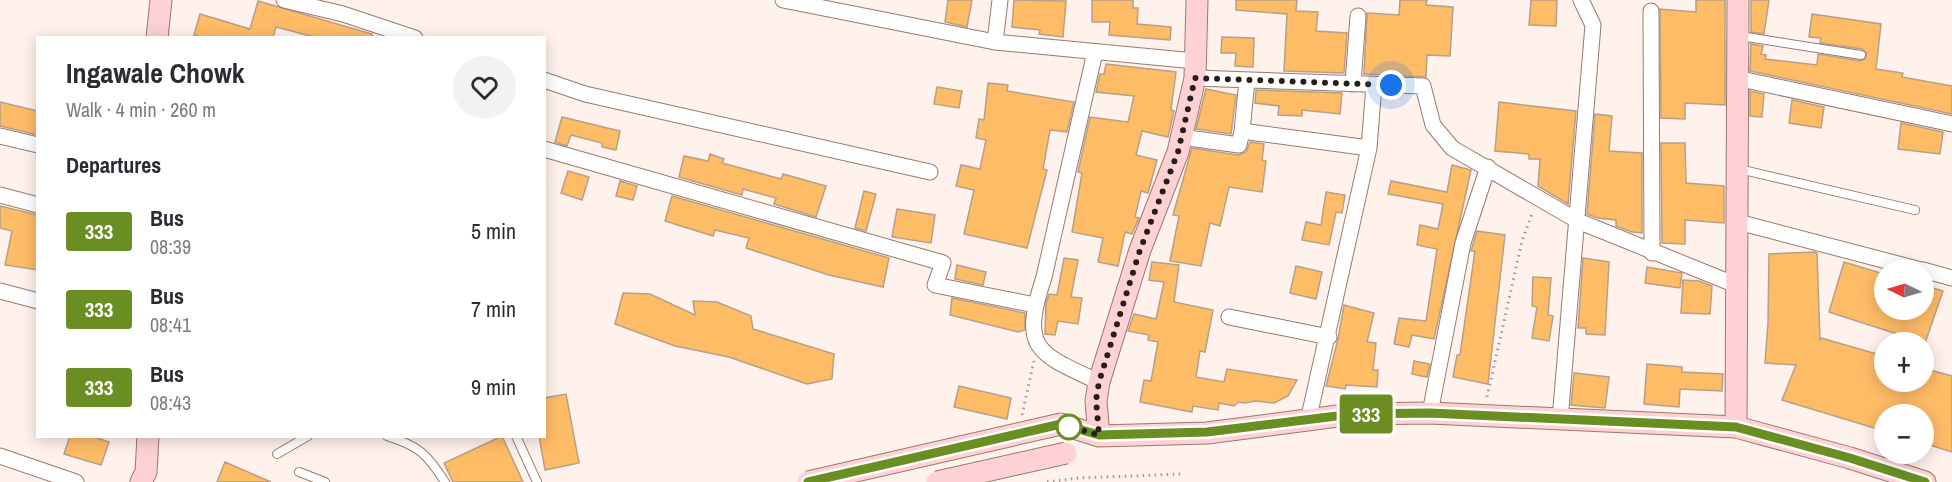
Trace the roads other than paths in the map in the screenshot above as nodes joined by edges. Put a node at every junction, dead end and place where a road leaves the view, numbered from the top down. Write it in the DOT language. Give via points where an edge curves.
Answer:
graph roads {
  1 [pos="161,0"];
  2 [pos="285,0"];
  3 [pos="783,0"];
  4 [pos="1000,0"];
  5 [pos="1197,0"];
  6 [pos="1581,0"];
  7 [pos="1738,0"];
  8 [pos="1651,11"];
  9 [pos="1358,16"];
  10 [pos="1736,35"];
  11 [pos="157,36"];
  12 [pos="409,36"];
  13 [pos="995,42"];
  14 [pos="1095,52"];
  15 [pos="1861,55"];
  16 [pos="1195,69"];
  17 [pos="1736,78"];
  18 [pos="1247,80"];
  19 [pos="546,81"];
  20 [pos="1353,84"];
  21 [pos="1374,85"];
  22 [pos="1952,124"];
  23 [pos="1242,131"];
  24 [pos="0,136"];
  25 [pos="1181,137"];
  26 [pos="36,145"];
  27 [pos="1369,148"];
  28 [pos="546,149"];
  29 [pos="1488,167"];
  30 [pos="1738,169"];
  31 [pos="930,172"];
  32 [pos="0,195"];
  33 [pos="36,204"];
  34 [pos="1915,210"];
  35 [pos="1578,221"];
  36 [pos="1738,222"];
  37 [pos="1652,253"];
  38 [pos="1884,260"];
  39 [pos="1934,273"];
  40 [pos="1952,278"];
  41 [pos="1736,285"];
  42 [pos="0,291"];
  43 [pos="36,300"];
  44 [pos="1035,305"];
  45 [pos="1229,317"];
  46 [pos="1329,337"];
  47 [pos="1099,382"];
  48 [pos="1430,413"];
  49 [pos="1560,420"];
  50 [pos="1308,421"];
  51 [pos="1736,427"];
  52 [pos="1099,435"];
  53 [pos="148,438"];
  54 [pos="307,438"];
  55 [pos="394,438"];
  56 [pos="517,438"];
  57 [pos="277,454"];
  58 [pos="0,456"];
  59 [pos="299,472"];
  60 [pos="76,482"];
  61 [pos="141,482"];
  62 [pos="325,482"];
  63 [pos="445,482"];
  64 [pos="537,482"];
  65 [pos="808,482"];
  66 [pos="937,482"];
  67 [pos="1925,482"];
  1 -- 11 [label="main road"];
  2 -- 12 [label="street"];
  3 -- 13 [label="street"];
  4 -- 13 [label="street"];
  5 -- 16 [label="main road"];
  6 -- 35 [label="street" via="1593,25"];
  7 -- 10 [label="main road"];
  8 -- 37 [label="street"];
  9 -- 20 [label="street"];
  10 -- 15 [label="lane"];
  10 -- 17 [label="main road"];
  13 -- 14 [label="street"];
  14 -- 16 [label="street"];
  14 -- 44 [label="street"];
  16 -- 18 [label="street"];
  16 -- 25 [label="main road"];
  17 -- 22 [label="street"];
  17 -- 30 [label="main road"];
  18 -- 20 [label="street"];
  18 -- 23 [label="street"];
  19 -- 31 [label="street" via="585,94"];
  20 -- 21 [label="street"];
  21 -- 27 [label="street"];
  21 -- 29 [label="street" via="1424,86 1433,125 1452,148"];
  23 -- 25 [label="street" via="1239,145"];
  23 -- 27 [label="street"];
  24 -- 26 [label="street"];
  25 -- 47 [label="main road" via="1140,250"];
  27 -- 46 [label="street"];
  28 -- 44 [label="street" via="943,263 935,285"];
  29 -- 35 [label="street"];
  29 -- 48 [label="street" via="1463,243"];
  30 -- 34 [label="lane"];
  30 -- 36 [label="main road"];
  32 -- 33 [label="street"];
  35 -- 37 [label="street"];
  35 -- 49 [label="street"];
  36 -- 38 [label="street"];
  36 -- 41 [label="main road"];
  37 -- 41 [label="street"];
  39 -- 40 [label="street"];
  41 -- 51 [label="main road" via="1743,328"];
  42 -- 43 [label="street"];
  44 -- 47 [label="street" via="1035,341 1050,359"];
  45 -- 46 [label="street"];
  46 -- 50 [label="street"];
  47 -- 52 [label="main road"];
  48 -- 49 [label="main road"];
  48 -- 50 [label="main road" via="1353,414"];
  49 -- 51 [label="main road"];
  50 -- 52 [label="main road" via="1207,432"];
  51 -- 67 [label="main road"];
  52 -- 65 [label="main road, bridge" via="1061,424"];
  52 -- 66 [label="main road, bridge" via="1066,453"];
  53 -- 61 [label="main road" via="146,472"];
  54 -- 57 [label="lane"];
  55 -- 63 [label="lane" via="413,444 431,460"];
  56 -- 64 [label="lane"];
  58 -- 60 [label="street"];
  59 -- 62 [label="lane"];
}
